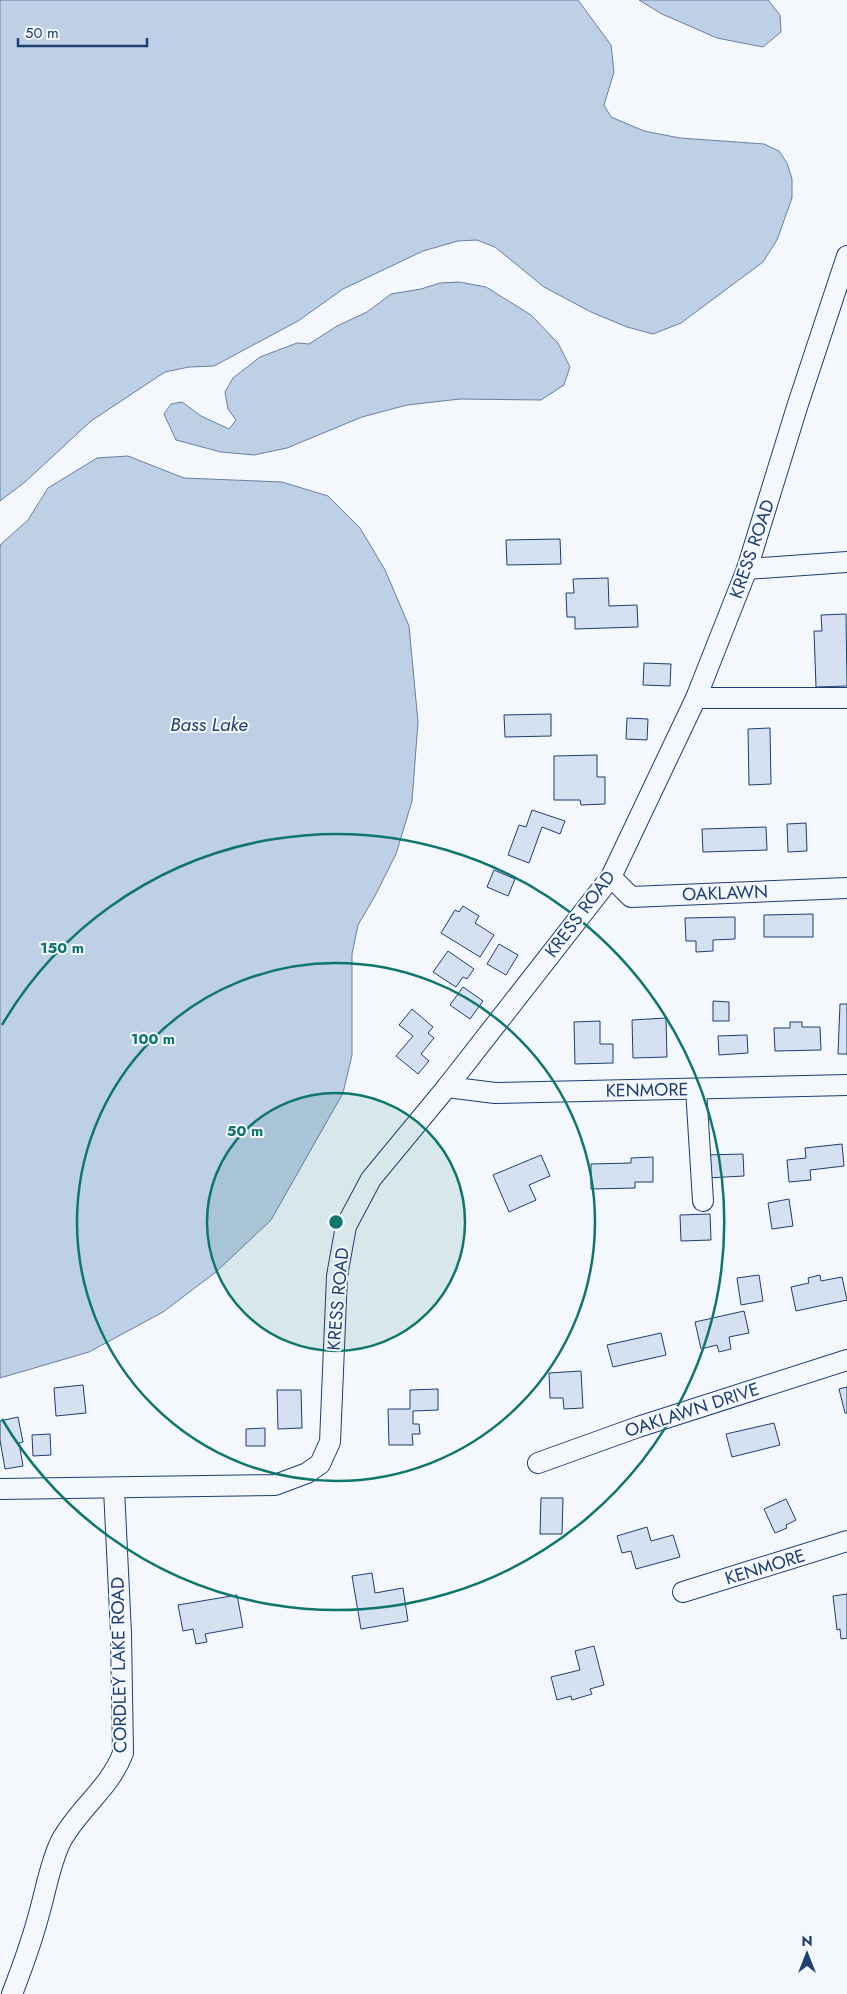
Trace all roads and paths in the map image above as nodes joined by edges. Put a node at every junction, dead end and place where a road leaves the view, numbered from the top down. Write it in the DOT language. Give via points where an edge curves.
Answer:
graph roads {
  1 [pos="847,256"];
  2 [pos="847,562"];
  3 [pos="747,569"];
  4 [pos="696,698"];
  5 [pos="847,698"];
  6 [pos="611,877"];
  7 [pos="847,888"];
  8 [pos="847,1085"];
  9 [pos="447,1086"];
  10 [pos="696,1088"];
  11 [pos="703,1201"];
  12 [pos="847,1360"];
  13 [pos="538,1464"];
  14 [pos="0,1489"];
  15 [pos="114,1489"];
  16 [pos="847,1541"];
  17 [pos="683,1592"];
  18 [pos="12,1994"];
  1 -- 3 [label="street, KRESS ROAD"];
  2 -- 3 [label="street"];
  3 -- 4 [label="street, KRESS ROAD"];
  4 -- 5 [label="street"];
  4 -- 6 [label="street, KRESS ROAD"];
  6 -- 7 [label="street, OAKLAWN" via="631,897"];
  6 -- 9 [label="street, KRESS ROAD"];
  8 -- 10 [label="street, KENMORE"];
  9 -- 10 [label="street, KENMORE" via="495,1093"];
  9 -- 15 [label="street, KRESS ROAD" via="371,1179 346,1226 337,1276 330,1442 320,1464 308,1473 274,1485"];
  10 -- 11 [label="street"];
  12 -- 13 [label="street, OAKLAWN DRIVE" via="638,1427"];
  14 -- 15 [label="street"];
  15 -- 18 [label="street, CORDLEY LAKE ROAD" via="123,1753 116,1770 74,1822 55,1855"];
  16 -- 17 [label="street, KENMORE"];
}
